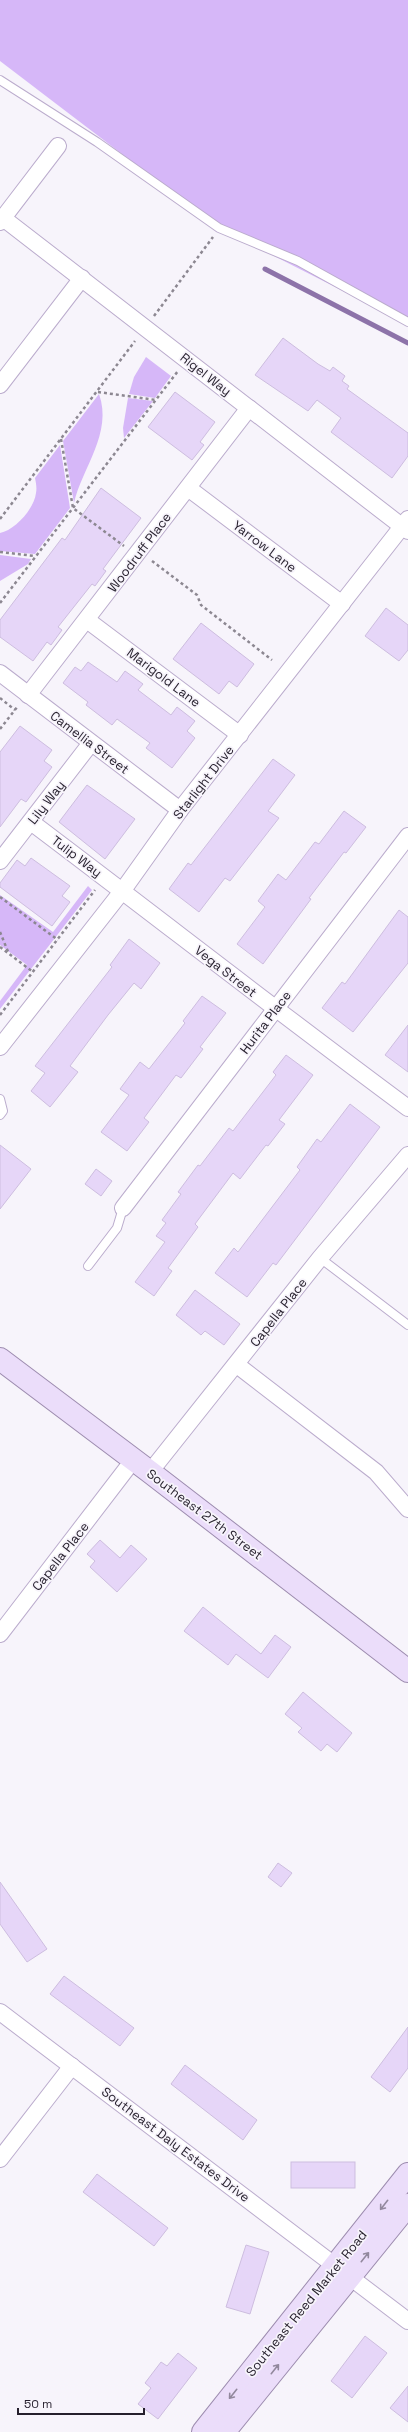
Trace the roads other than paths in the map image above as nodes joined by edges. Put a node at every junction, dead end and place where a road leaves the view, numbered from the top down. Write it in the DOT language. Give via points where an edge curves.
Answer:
graph roads {
  1 [pos="0,80"];
  2 [pos="58,146"];
  3 [pos="1,220"];
  4 [pos="82,278"];
  5 [pos="408,322"];
  6 [pos="0,385"];
  7 [pos="249,408"];
  8 [pos="188,488"];
  9 [pos="406,525"];
  10 [pos="342,604"];
  11 [pos="87,620"];
  12 [pos="0,673"];
  13 [pos="28,695"];
  14 [pos="240,734"];
  15 [pos="91,743"];
  16 [pos="180,810"];
  17 [pos="31,822"];
  18 [pos="408,836"];
  19 [pos="0,861"];
  20 [pos="123,890"];
  21 [pos="275,1010"];
  22 [pos="0,1047"];
  23 [pos="0,1099"];
  24 [pos="408,1108"];
  25 [pos="0,1115"];
  26 [pos="408,1155"];
  27 [pos="123,1208"];
  28 [pos="320,1258"];
  29 [pos="88,1266"];
  30 [pos="408,1325"];
  31 [pos="0,1360"];
  32 [pos="237,1365"];
  33 [pos="142,1465"];
  34 [pos="408,1509"];
  35 [pos="0,1634"];
  36 [pos="408,1671"];
  37 [pos="0,2012"];
  38 [pos="72,2066"];
  39 [pos="0,2159"];
  40 [pos="408,2174"];
  41 [pos="408,2205"];
  42 [pos="344,2270"];
  43 [pos="408,2321"];
  44 [pos="203,2432"];
  45 [pos="224,2432"];
  1 -- 5 [label="lane" via="97,142 220,228 298,261"];
  2 -- 3 [label="street"];
  3 -- 4 [label="street, Rigel Way"];
  4 -- 6 [label="street"];
  4 -- 7 [label="street, Rigel Way"];
  7 -- 8 [label="street, Woodruff Place"];
  7 -- 9 [label="street, Rigel Way"];
  8 -- 10 [label="street, Yarrow Lane"];
  8 -- 11 [label="street, Woodruff Place"];
  9 -- 10 [label="street, Starlight Drive"];
  10 -- 14 [label="street, Starlight Drive"];
  11 -- 13 [label="street, Woodruff Place"];
  11 -- 14 [label="street, Marigold Lane"];
  12 -- 13 [label="street, Camellia Street"];
  13 -- 15 [label="street, Camellia Street"];
  14 -- 16 [label="street, Starlight Drive"];
  15 -- 16 [label="street, Camellia Street"];
  15 -- 17 [label="street, Lily Way"];
  16 -- 20 [label="street, Starlight Drive"];
  17 -- 19 [label="street, Lily Way"];
  17 -- 20 [label="street, Tulip Way"];
  18 -- 21 [label="street, Hurita Place"];
  20 -- 21 [label="street, Vega Street"];
  20 -- 22 [label="street, Starlight Drive"];
  21 -- 24 [label="street, Vega Street"];
  21 -- 27 [label="street, Hurita Place"];
  23 -- 25 [label="lane" via="3,1111"];
  26 -- 28 [label="street, Capella Place"];
  27 -- 29 [label="lane" via="117,1228"];
  28 -- 30 [label="lane"];
  28 -- 32 [label="street, Capella Place"];
  31 -- 33 [label="main road, Southeast 27th Street"];
  32 -- 33 [label="street, Capella Place"];
  32 -- 34 [label="street" via="376,1472"];
  33 -- 35 [label="street, Capella Place"];
  33 -- 36 [label="main road, Southeast 27th Street"];
  37 -- 38 [label="street, Southeast Daly Estates Drive"];
  38 -- 39 [label="street"];
  38 -- 42 [label="street, Southeast Daly Estates Drive"];
  40 -- 42 [label="main road, Southeast Reed Market Road, one-way"];
  42 -- 41 [label="main road, Southeast Reed Market Road, one-way"];
  42 -- 43 [label="street, Southeast Daly Estates Drive"];
  42 -- 44 [label="main road, Southeast Reed Market Road, one-way"];
  45 -- 42 [label="main road, Southeast Reed Market Road, one-way"];
}
